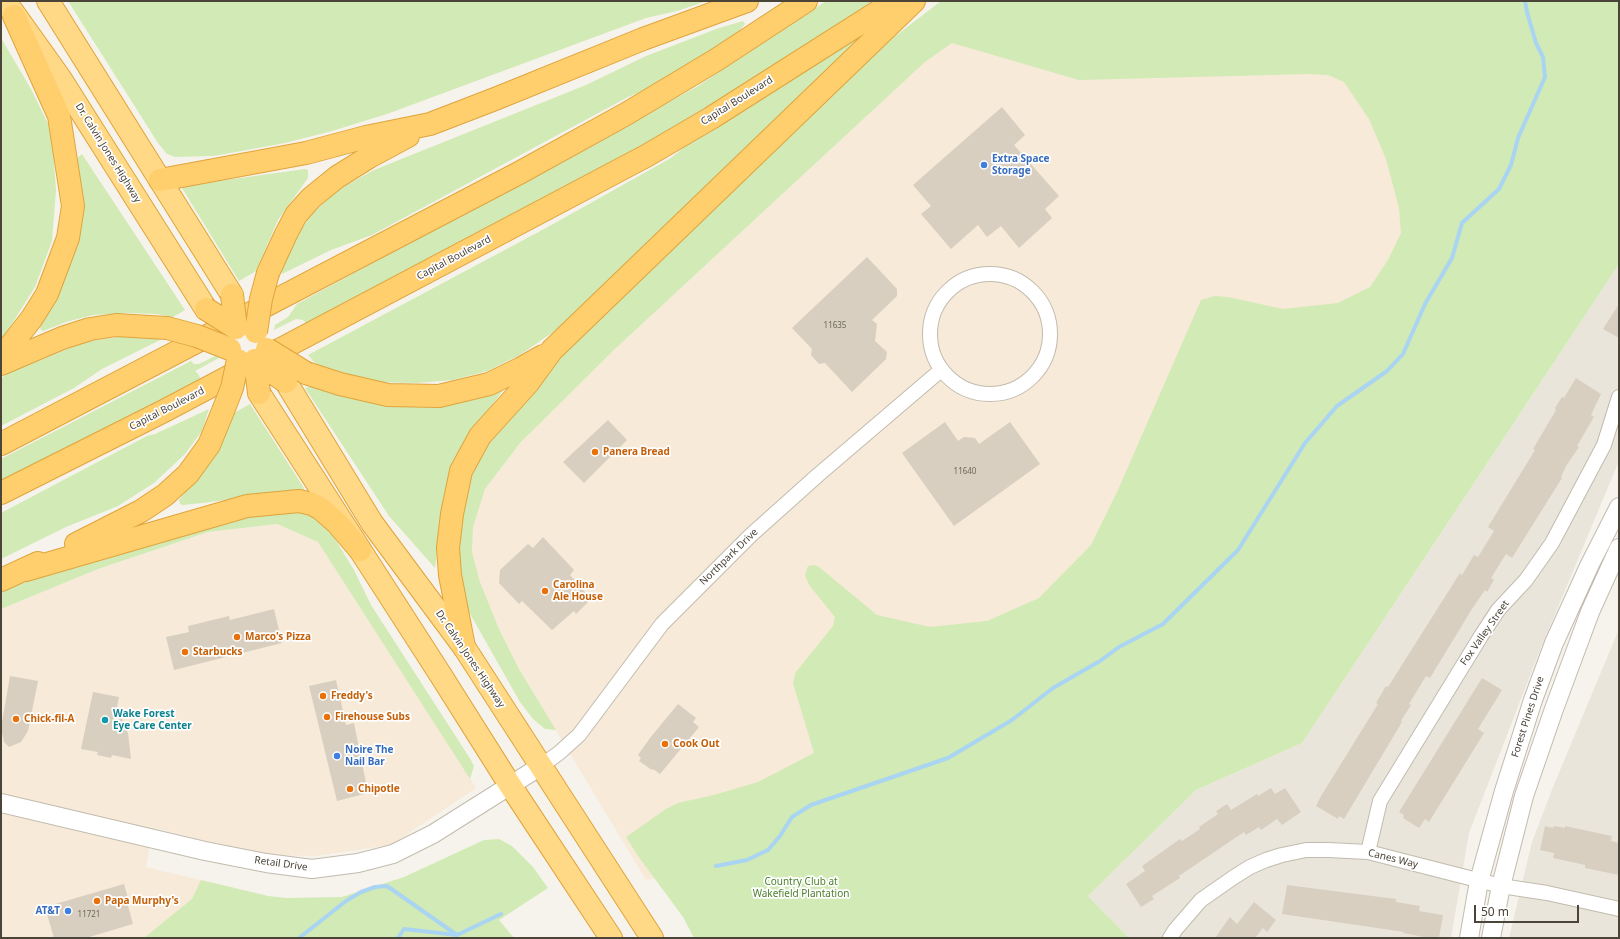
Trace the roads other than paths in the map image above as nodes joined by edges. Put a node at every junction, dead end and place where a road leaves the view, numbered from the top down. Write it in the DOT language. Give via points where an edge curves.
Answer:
graph roads {
  1 [pos="48,1"];
  2 [pos="747,1"];
  3 [pos="806,1"];
  4 [pos="895,1"];
  5 [pos="914,1"];
  6 [pos="9,8"];
  7 [pos="430,124"];
  8 [pos="160,180"];
  9 [pos="247,346"];
  10 [pos="552,350"];
  11 [pos="1,358"];
  12 [pos="1,364"];
  13 [pos="941,370"];
  14 [pos="1619,397"];
  15 [pos="1,444"];
  16 [pos="1,493"];
  17 [pos="1619,507"];
  18 [pos="1619,548"];
  19 [pos="360,550"];
  20 [pos="26,570"];
  21 [pos="1,580"];
  22 [pos="464,647"];
  23 [pos="541,766"];
  24 [pos="510,785"];
  25 [pos="1,803"];
  26 [pos="1368,852"];
  27 [pos="1479,881"];
  28 [pos="1501,886"];
  29 [pos="1619,909"];
  30 [pos="611,938"];
  31 [pos="652,938"];
  32 [pos="1170,938"];
  33 [pos="1469,938"];
  34 [pos="1491,938"];
  1 -- 8 [label="highway"];
  2 -- 7 [label="highway" via="643,39"];
  3 -- 15 [label="highway" via="716,60 626,114 519,173"];
  4 -- 16 [label="highway, Capital Boulevard" via="711,118 646,156 164,411"];
  5 -- 10 [label="highway"];
  6 -- 9 [label="highway, Dr. Calvin Jones Highway, bridge" via="60,78 206,309"];
  6 -- 11 [label="highway" via="59,116 73,206 68,238 47,294"];
  7 -- 8 [label="highway" via="306,153"];
  7 -- 9 [label="highway, bridge" via="337,177 311,198 296,215 268,273"];
  8 -- 9 [label="highway, bridge" via="232,295"];
  9 -- 10 [label="highway, bridge" via="306,373 340,384 388,395 439,396 489,384"];
  9 -- 12 [label="highway, bridge" via="167,328 116,325 62,338"];
  9 -- 19 [label="highway, bridge" via="259,394"];
  9 -- 20 [label="highway, bridge" via="209,445 188,474 165,495 141,511"];
  9 -- 22 [label="highway, Dr. Calvin Jones Highway, bridge" via="286,382 372,523"];
  10 -- 22 [label="highway" via="528,383 480,436 461,471 448,548 450,575"];
  13 -- 13 [label="street" via="953,382 978,394 1005,393 1029,380 1045,359 1049,346 1048,319 1036,295 1026,286 1001,274 974,275 950,288 938,303 930,322 931,349"];
  13 -- 23 [label="street, Northpark Drive" via="734,551 662,624 579,735"];
  14 -- 26 [label="street, Fox Valley Street" via="1604,445 1552,543 1526,580 1498,610 1380,801"];
  17 -- 27 [label="street, Forest Pines Drive" via="1554,643 1504,791"];
  18 -- 28 [label="street" via="1590,612 1554,709 1524,796"];
  19 -- 20 [label="highway" via="321,509 299,501 247,506"];
  19 -- 24 [label="highway"];
  20 -- 21 [label="highway"];
  22 -- 23 [label="highway, Dr. Calvin Jones Highway"];
  23 -- 24 [label="street, Retail Drive"];
  23 -- 31 [label="highway, Dr. Calvin Jones Highway"];
  24 -- 25 [label="street, Retail Drive" via="432,834 393,854 358,863 312,869 205,851"];
  24 -- 30 [label="highway"];
  26 -- 27 [label="street, Canes Way"];
  26 -- 32 [label="street, Canes Way" via="1306,850 1282,855 1250,867 1201,900"];
  27 -- 28 [label="street, Canes Way"];
  27 -- 33 [label="street, Forest Pines Drive"];
  28 -- 29 [label="street, Canes Way"];
  28 -- 34 [label="street"];
}
